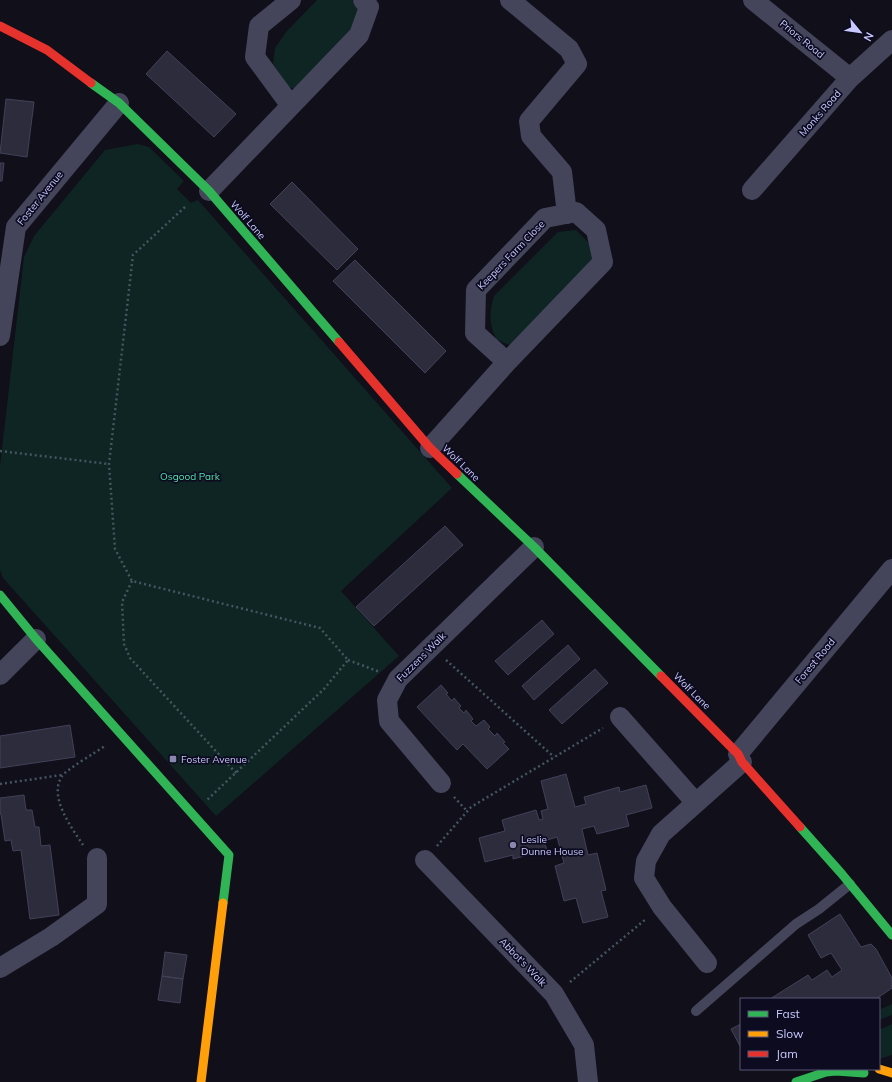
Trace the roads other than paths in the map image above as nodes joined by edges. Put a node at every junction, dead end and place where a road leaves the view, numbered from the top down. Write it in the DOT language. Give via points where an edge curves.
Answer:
graph roads {
  1 [pos="292,0"];
  2 [pos="363,0"];
  3 [pos="510,0"];
  4 [pos="753,0"];
  5 [pos="0,26"];
  6 [pos="892,40"];
  7 [pos="850,78"];
  8 [pos="119,103"];
  9 [pos="290,106"];
  10 [pos="209,190"];
  11 [pos="752,190"];
  12 [pos="567,214"];
  13 [pos="0,336"];
  14 [pos="507,362"];
  15 [pos="430,448"];
  16 [pos="534,547"];
  17 [pos="892,568"];
  18 [pos="0,595"];
  19 [pos="36,639"];
  20 [pos="0,675"];
  21 [pos="620,717"];
  22 [pos="740,758"];
  23 [pos="441,783"];
  24 [pos="696,802"];
  25 [pos="425,860"];
  26 [pos="97,861"];
  27 [pos="850,884"];
  28 [pos="892,935"];
  29 [pos="707,963"];
  30 [pos="0,968"];
  31 [pos="696,1011"];
  32 [pos="871,1070"];
  33 [pos="864,1073"];
  34 [pos="813,1077"];
  35 [pos="202,1082"];
  36 [pos="588,1082"];
  37 [pos="796,1082"];
  38 [pos="828,1082"];
  39 [pos="857,1082"];
  1 -- 9 [label="street" via="259,26 255,57"];
  2 -- 9 [label="street" via="369,7 359,35"];
  3 -- 12 [label="street" via="569,49 577,64 529,121 531,136 562,172"];
  4 -- 7 [label="street, Priors Road"];
  5 -- 8 [label="street, Wolf Lane" via="47,50"];
  6 -- 7 [label="street, Monks Road"];
  7 -- 11 [label="street, Monks Road"];
  8 -- 10 [label="street, Wolf Lane"];
  8 -- 13 [label="street, Foster Avenue" via="16,227"];
  9 -- 10 [label="street"];
  10 -- 15 [label="street, Wolf Lane"];
  12 -- 14 [label="street, Keepers Farm Close" via="576,212 596,230 603,262"];
  12 -- 14 [label="street, Keepers Farm Close" via="545,218 476,290 475,334"];
  14 -- 15 [label="street, Keepers Farm Close"];
  15 -- 16 [label="street, Wolf Lane"];
  16 -- 22 [label="street, Wolf Lane"];
  16 -- 23 [label="street, Fuzzens Walk" via="398,679 387,700 389,721"];
  17 -- 22 [label="street, Forest Road"];
  18 -- 19 [label="street"];
  19 -- 20 [label="street"];
  19 -- 35 [label="street" via="228,855"];
  21 -- 24 [label="street"];
  22 -- 24 [label="street, Forest Road"];
  22 -- 27 [label="street, Wolf Lane"];
  24 -- 29 [label="street, Forest Road" via="661,834 646,861 644,878 662,907"];
  25 -- 36 [label="street, Abbot's Walk" via="554,994 584,1045"];
  26 -- 30 [label="street" via="97,904 51,937"];
  27 -- 28 [label="street, Wolf Lane"];
  27 -- 31 [label="lane" via="796,924"];
  32 -- 33 [label="street"];
  33 -- 34 [label="street" via="836,1071"];
  33 -- 39 [label="street"];
  34 -- 37 [label="street"];
  34 -- 38 [label="street"];
}
